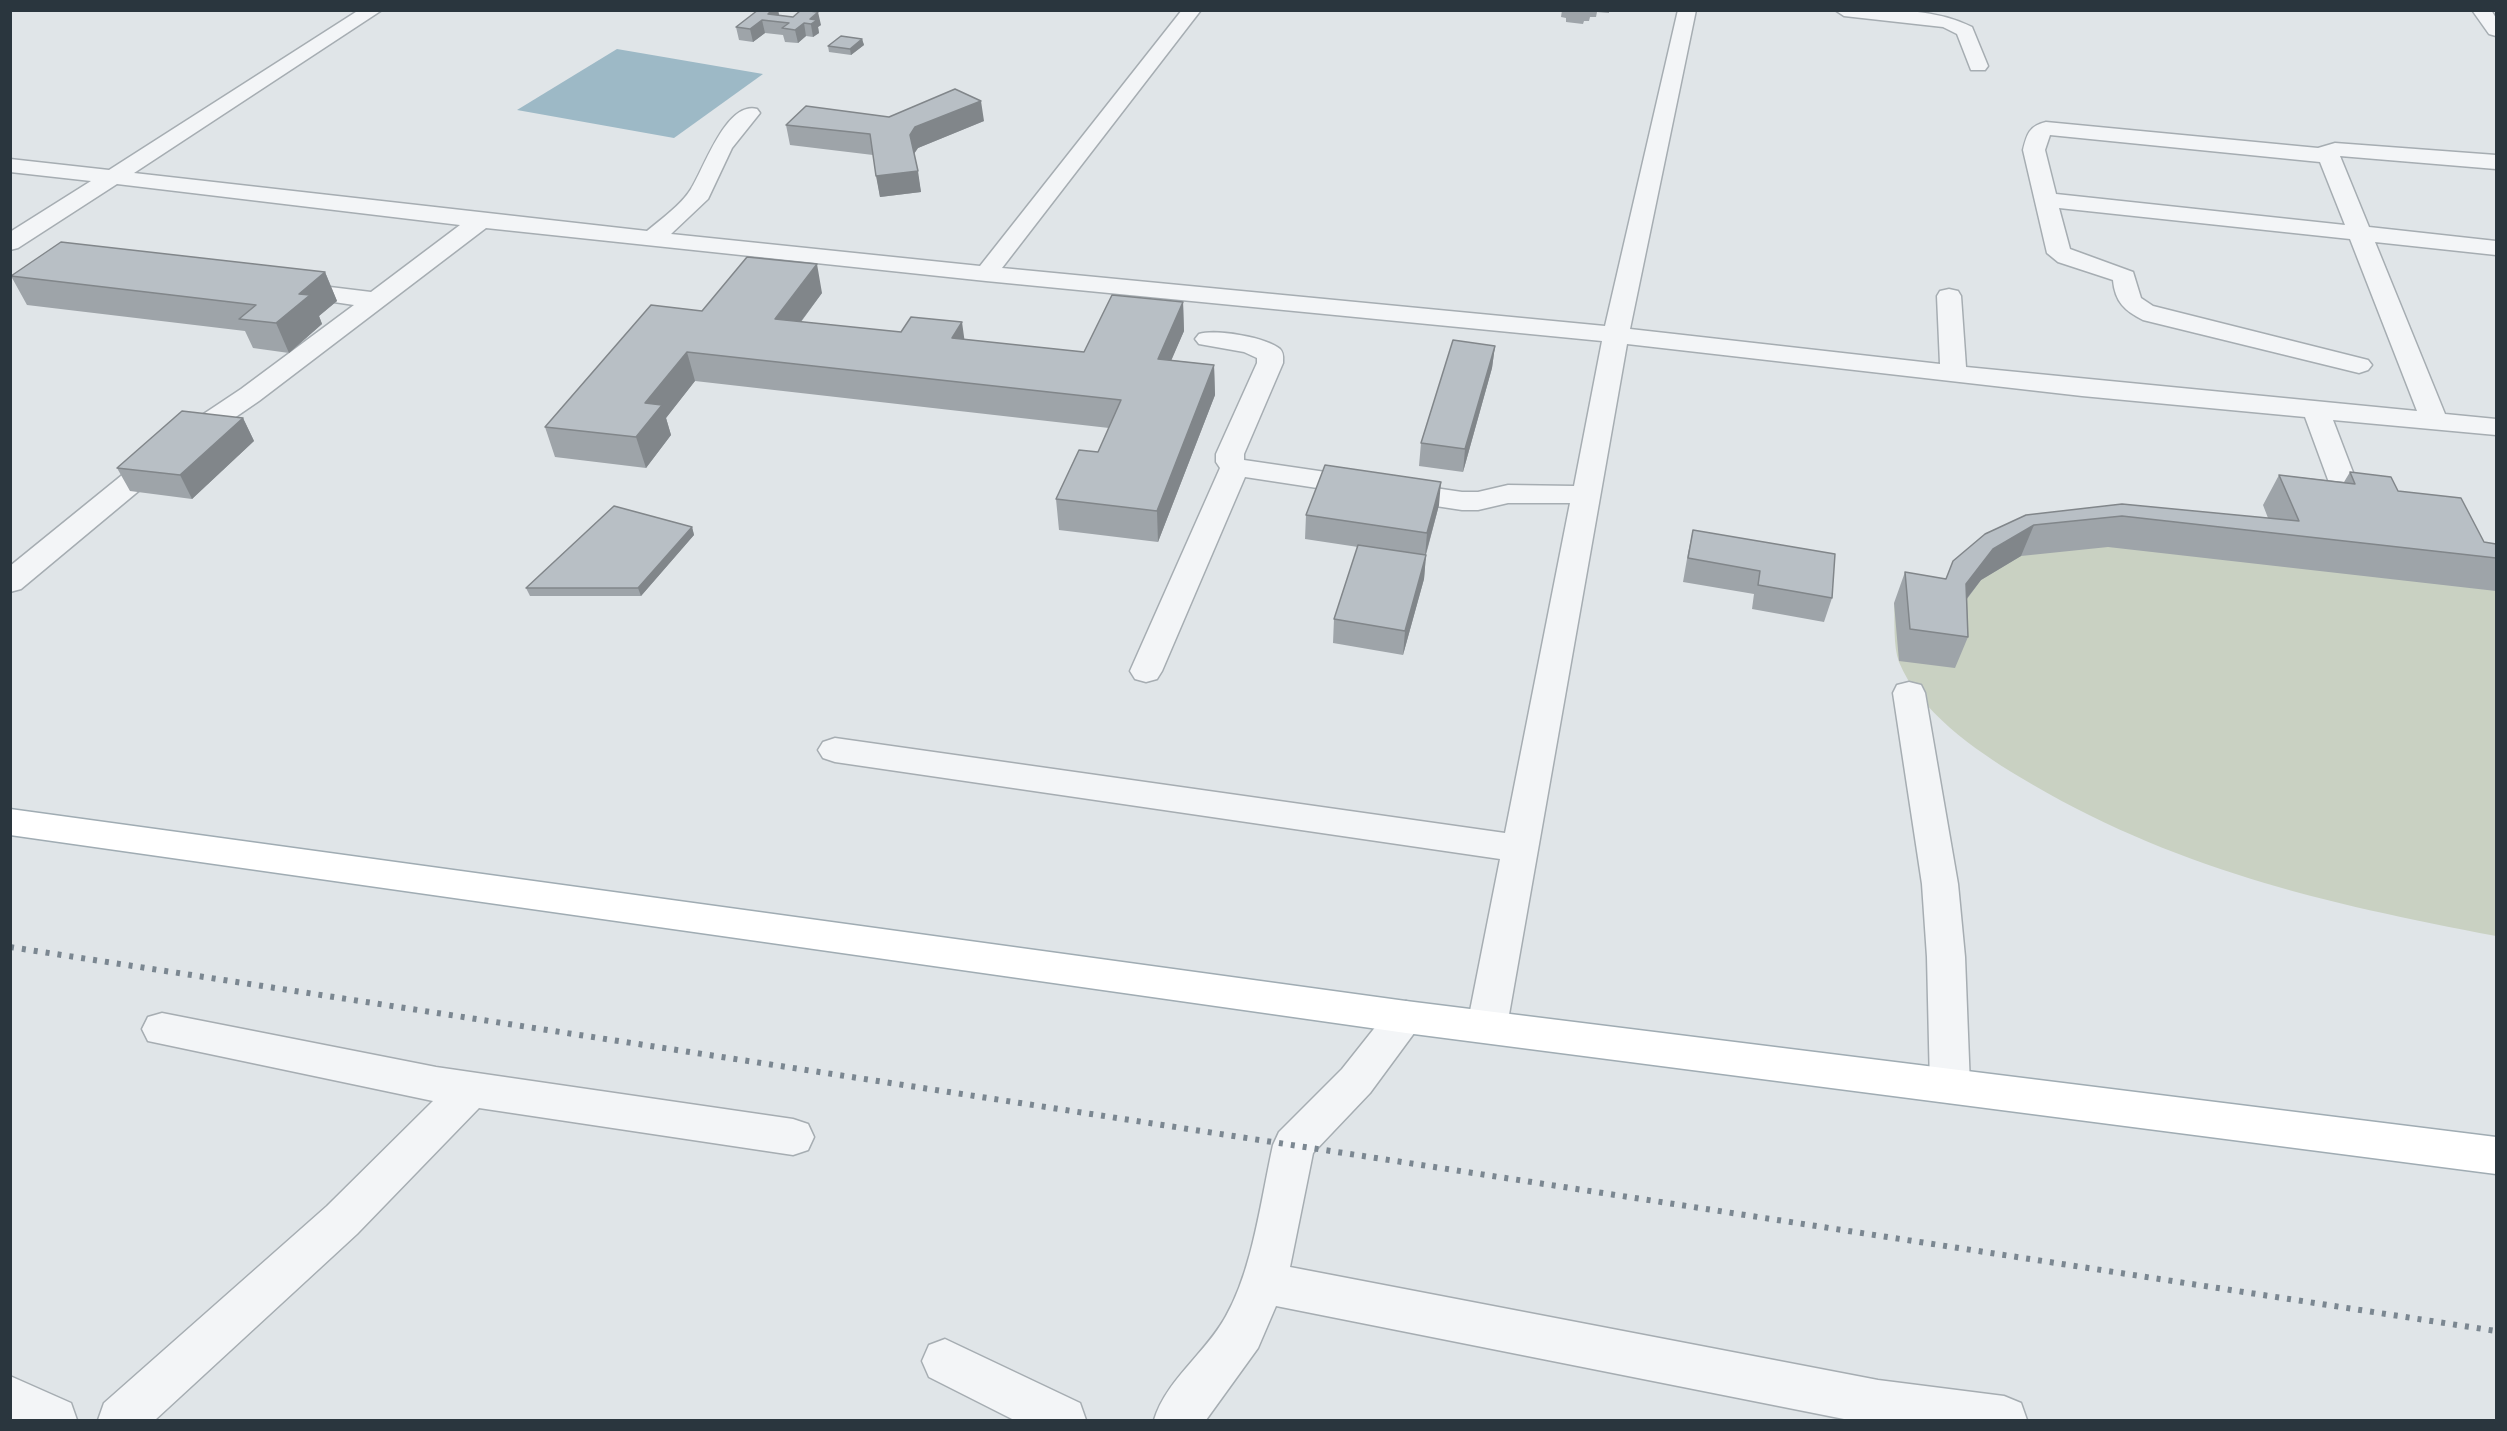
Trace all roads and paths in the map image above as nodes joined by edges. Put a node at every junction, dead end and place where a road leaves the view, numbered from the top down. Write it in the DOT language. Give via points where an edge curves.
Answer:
graph roads {
  1 [pos="373,10"];
  2 [pos="1192,10"];
  3 [pos="1687,10"];
  4 [pos="1844,10"];
  5 [pos="2481,10"];
  6 [pos="2496,30"];
  7 [pos="1978,66"];
  8 [pos="750,113"];
  9 [pos="2328,156"];
  10 [pos="2496,162"];
  11 [pos="10,165"];
  12 [pos="114,177"];
  13 [pos="2046,200"];
  14 [pos="481,221"];
  15 [pos="2359,235"];
  16 [pos="653,239"];
  17 [pos="10,243"];
  18 [pos="2496,248"];
  19 [pos="986,274"];
  20 [pos="269,286"];
  21 [pos="1949,296"];
  22 [pos="375,300"];
  23 [pos="1616,335"];
  24 [pos="1208,339"];
  25 [pos="2359,365"];
  26 [pos="1953,374"];
  27 [pos="2316,410"];
  28 [pos="2434,421"];
  29 [pos="2496,427"];
  30 [pos="1234,467"];
  31 [pos="1587,495"];
  32 [pos="2348,496"];
  33 [pos="10,582"];
  34 [pos="1146,671"];
  35 [pos="1909,693"];
  36 [pos="835,750"];
  37 [pos="10,822"];
  38 [pos="1520,848"];
  39 [pos="1406,1017"];
  40 [pos="1486,1026"];
  41 [pos="162,1029"];
  42 [pos="1950,1086"];
  43 [pos="471,1089"];
  44 [pos="793,1137"];
  45 [pos="2496,1156"];
  46 [pos="1264,1284"];
  47 [pos="945,1361"];
  48 [pos="10,1399"];
  49 [pos="54,1420"];
  50 [pos="121,1420"];
  51 [pos="1063,1420"];
  52 [pos="1178,1420"];
  53 [pos="2004,1420"];
  1 -- 12 [label="street"];
  2 -- 19 [label="street"];
  3 -- 23 [label="street"];
  4 -- 7 [label="street" via="1947,22 1960,27"];
  5 -- 6 [label="street"];
  8 -- 16 [label="street" via="722,146 700,194"];
  9 -- 10 [label="street" via="2327,151 2336,149"];
  9 -- 13 [label="street" via="2046,128 2038,133 2034,150"];
  9 -- 15 [label="street"];
  11 -- 12 [label="street"];
  12 -- 14 [label="street"];
  12 -- 17 [label="street"];
  13 -- 15 [label="street"];
  13 -- 25 [label="street" via="2059,253 2125,277 2127,296 2138,308 2152,315"];
  14 -- 16 [label="street"];
  14 -- 22 [label="street"];
  15 -- 18 [label="street"];
  15 -- 28 [label="street"];
  16 -- 19 [label="street"];
  19 -- 23 [label="street"];
  20 -- 22 [label="street"];
  21 -- 26 [label="street"];
  22 -- 33 [label="street" via="250,395 179,443"];
  23 -- 26 [label="street"];
  23 -- 31 [label="street"];
  24 -- 30 [label="street" via="1250,345 1270,354 1270,363 1230,454"];
  26 -- 27 [label="street"];
  27 -- 28 [label="street"];
  27 -- 32 [label="street"];
  28 -- 29 [label="street"];
  30 -- 31 [label="street" via="1462,501 1508,494"];
  30 -- 34 [label="street"];
  31 -- 38 [label="street"];
  35 -- 42 [label="street" via="1940,884"];
  36 -- 38 [label="street"];
  37 -- 39 [label="main road"];
  38 -- 40 [label="street"];
  39 -- 40 [label="main road"];
  39 -- 46 [label="street" via="1356,1081 1294,1145"];
  40 -- 42 [label="main road"];
  41 -- 43 [label="street"];
  42 -- 45 [label="main road"];
  43 -- 44 [label="street"];
  43 -- 50 [label="street" via="342,1220"];
  46 -- 52 [label="street" via="1242,1333"];
  46 -- 53 [label="street" via="1878,1403"];
  47 -- 51 [label="street"];
  48 -- 49 [label="street"];
}
